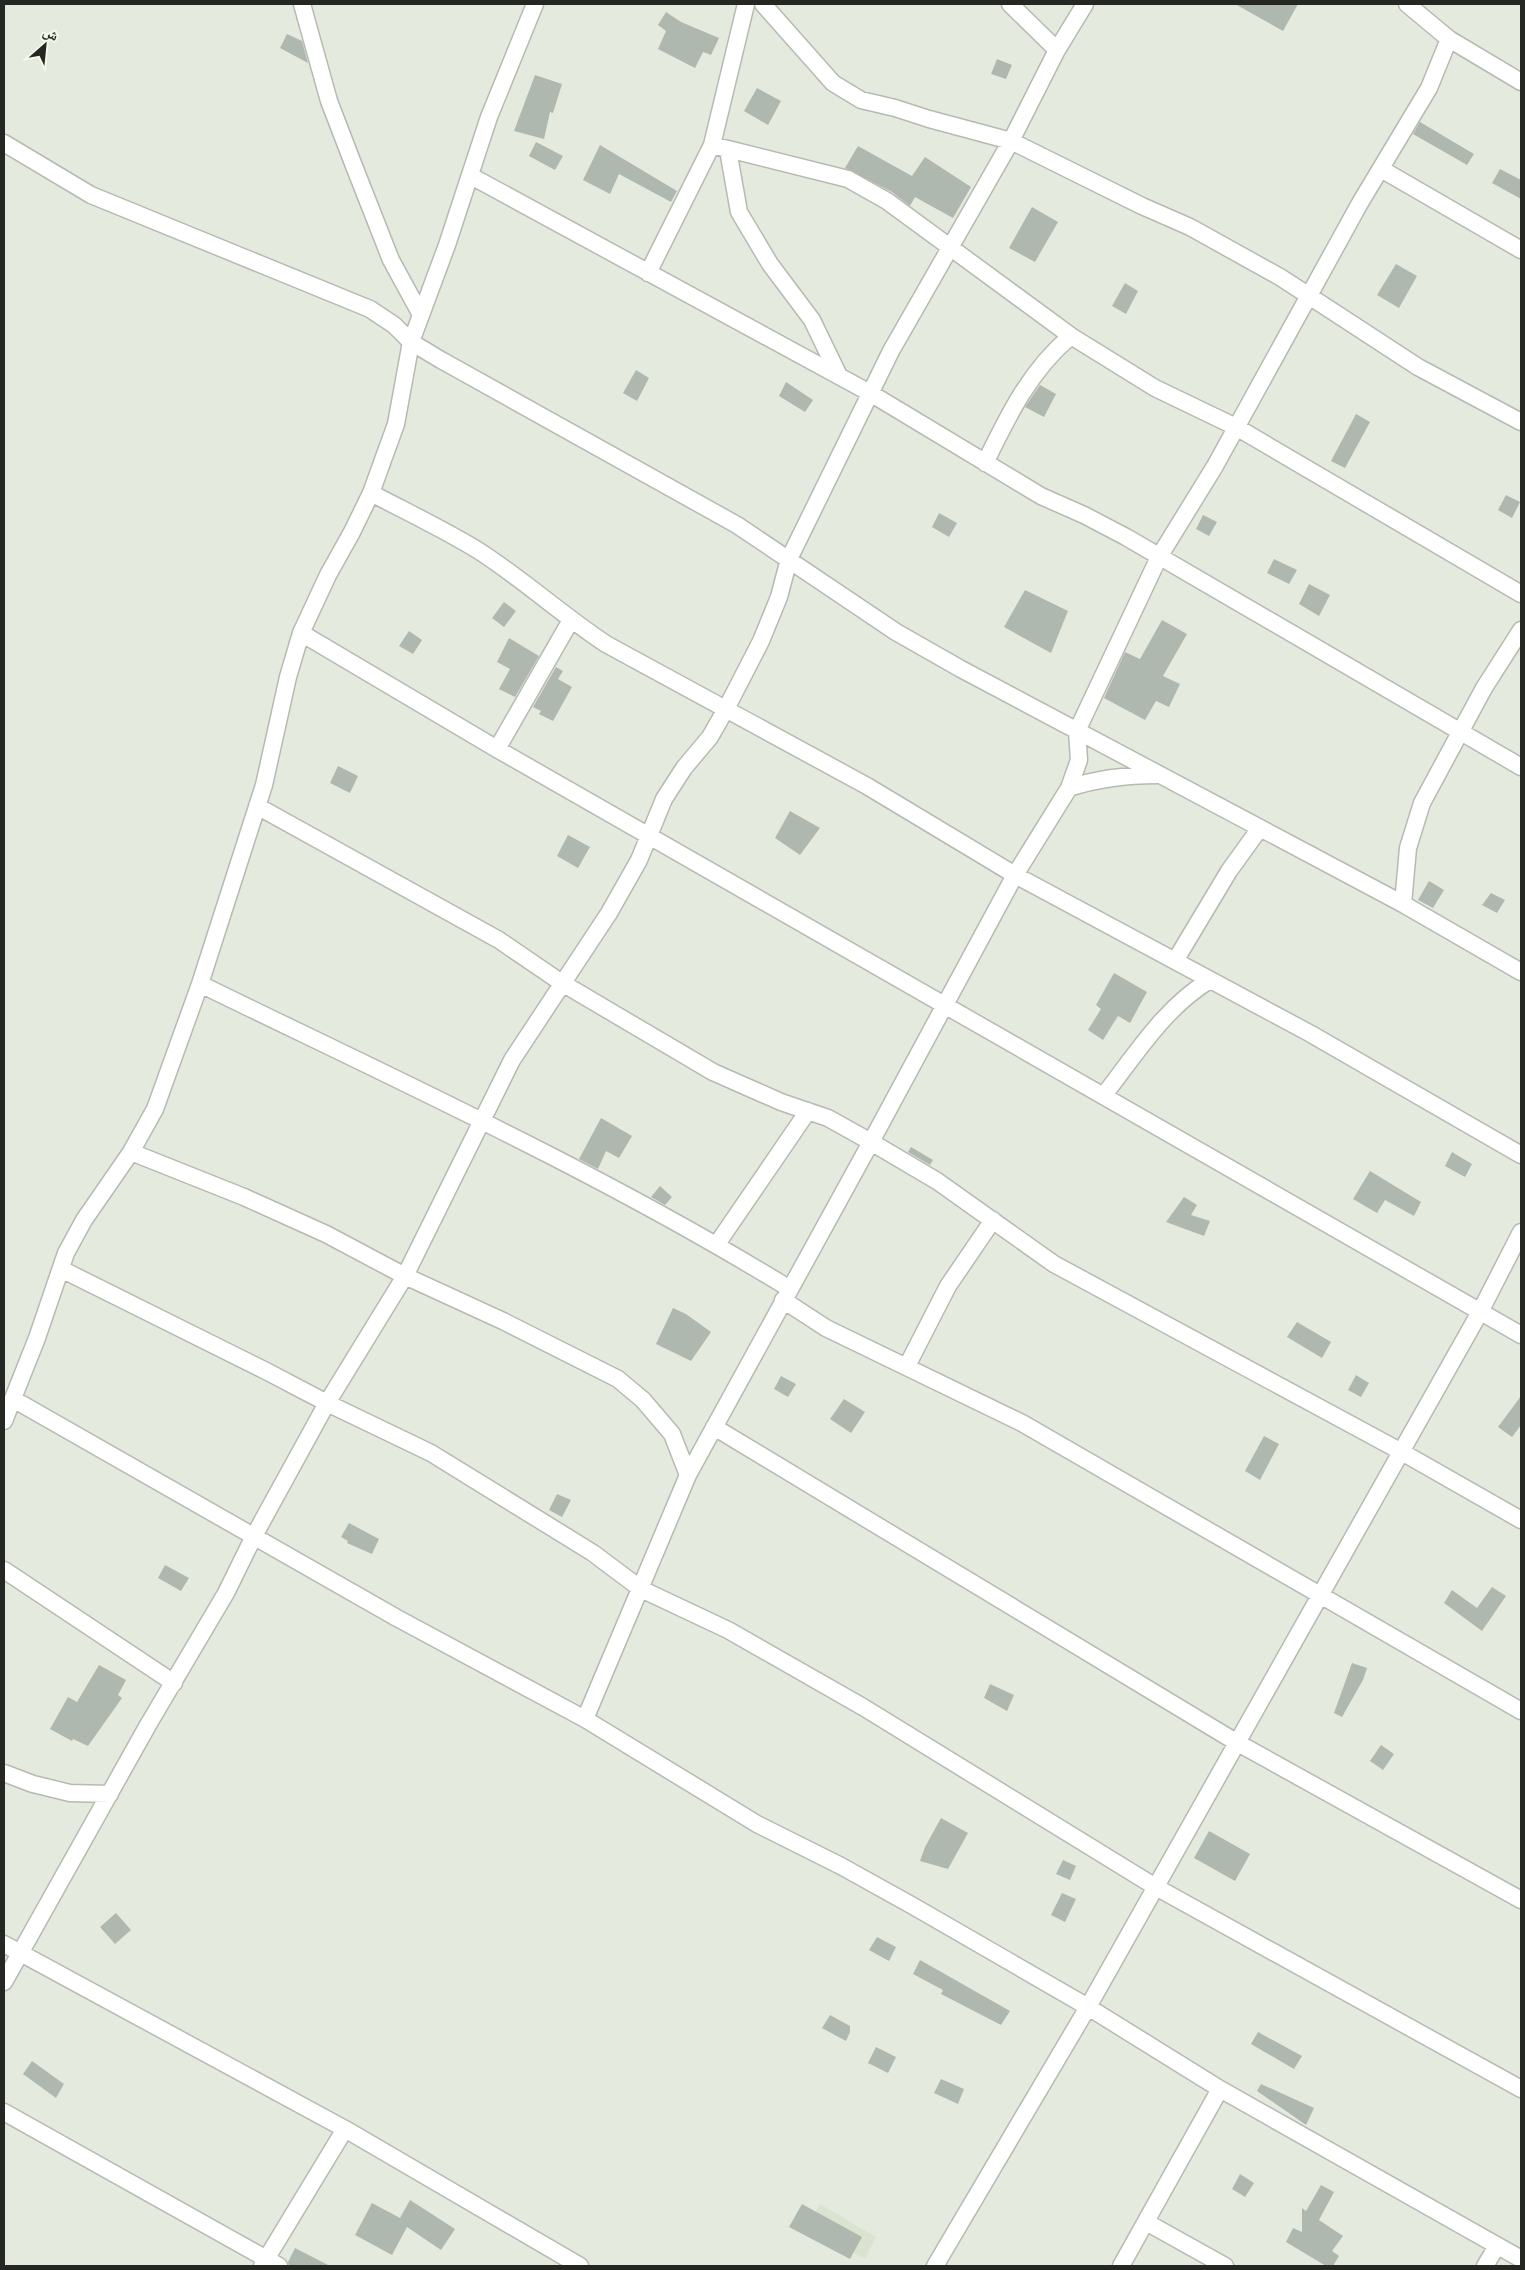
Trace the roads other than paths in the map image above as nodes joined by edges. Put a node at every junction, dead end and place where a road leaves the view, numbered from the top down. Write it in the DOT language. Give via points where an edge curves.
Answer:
graph roads {
  1 [pos="302,4"];
  2 [pos="534,4"];
  3 [pos="746,4"];
  4 [pos="763,4"];
  5 [pos="1010,4"];
  6 [pos="1085,4"];
  7 [pos="1409,4"];
  8 [pos="1449,39"];
  9 [pos="1057,50"];
  10 [pos="1521,82"];
  11 [pos="1011,141"];
  12 [pos="4,143"];
  13 [pos="712,145"];
  14 [pos="728,150"];
  15 [pos="1381,169"];
  16 [pos="471,176"];
  17 [pos="951,249"];
  18 [pos="1521,250"];
  19 [pos="648,273"];
  20 [pos="1310,296"];
  21 [pos="421,315"];
  22 [pos="1071,336"];
  23 [pos="411,342"];
  24 [pos="839,376"];
  25 [pos="870,393"];
  26 [pos="1521,422"];
  27 [pos="1236,427"];
  28 [pos="985,463"];
  29 [pos="371,493"];
  30 [pos="1159,557"];
  31 [pos="789,559"];
  32 [pos="1521,594"];
  33 [pos="571,620"];
  34 [pos="1521,630"];
  35 [pos="301,633"];
  36 [pos="726,710"];
  37 [pos="1076,731"];
  38 [pos="1460,732"];
  39 [pos="496,749"];
  40 [pos="1521,767"];
  41 [pos="1159,775"];
  42 [pos="1069,788"];
  43 [pos="257,806"];
  44 [pos="1260,828"];
  45 [pos="648,836"];
  46 [pos="1015,875"];
  47 [pos="1403,904"];
  48 [pos="1175,961"];
  49 [pos="1521,972"];
  50 [pos="1210,980"];
  51 [pos="562,983"];
  52 [pos="200,984"];
  53 [pos="945,1004"];
  54 [pos="1104,1095"];
  55 [pos="808,1111"];
  56 [pos="483,1121"];
  57 [pos="871,1142"];
  58 [pos="131,1152"];
  59 [pos="1521,1155"];
  60 [pos="993,1220"];
  61 [pos="1521,1232"];
  62 [pos="716,1244"];
  63 [pos="61,1269"];
  64 [pos="405,1276"];
  65 [pos="786,1295"];
  66 [pos="1480,1312"];
  67 [pos="1521,1335"];
  68 [pos="907,1366"];
  69 [pos="13,1399"];
  70 [pos="327,1403"];
  71 [pos="4,1421"];
  72 [pos="714,1427"];
  73 [pos="1400,1451"];
  74 [pos="688,1475"];
  75 [pos="1521,1520"];
  76 [pos="254,1536"];
  77 [pos="4,1570"];
  78 [pos="641,1589"];
  79 [pos="1319,1596"];
  80 [pos="174,1683"];
  81 [pos="1521,1711"];
  82 [pos="585,1719"];
  83 [pos="1236,1742"];
  84 [pos="4,1773"];
  85 [pos="110,1794"];
  86 [pos="1154,1886"];
  87 [pos="1521,1900"];
  88 [pos="4,1944"];
  89 [pos="20,1953"];
  90 [pos="4,1982"];
  91 [pos="1088,2007"];
  92 [pos="1220,2089"];
  93 [pos="1521,2089"];
  94 [pos="4,2112"];
  95 [pos="345,2129"];
  96 [pos="1146,2222"];
  97 [pos="1496,2246"];
  98 [pos="1521,2259"];
  99 [pos="269,2264"];
  100 [pos="580,2266"];
  101 [pos="935,2266"];
  102 [pos="1121,2266"];
  103 [pos="1225,2266"];
  104 [pos="1485,2266"];
  1 -- 21 [label="street" via="329,101 391,260"];
  2 -- 16 [label="street" via="489,117"];
  3 -- 13 [label="street"];
  4 -- 11 [label="street" via="833,83 861,100"];
  5 -- 9 [label="street"];
  6 -- 9 [label="street"];
  7 -- 8 [label="street"];
  8 -- 10 [label="street"];
  8 -- 15 [label="street" via="1429,88"];
  9 -- 11 [label="street"];
  11 -- 17 [label="street"];
  11 -- 20 [label="street" via="1190,227"];
  12 -- 23 [label="street" via="90,195 370,309 394,325"];
  13 -- 14 [label="street"];
  13 -- 19 [label="street"];
  14 -- 17 [label="street" via="848,179 887,201"];
  14 -- 24 [label="street" via="739,212 770,264 812,320"];
  15 -- 18 [label="street"];
  15 -- 20 [label="street"];
  16 -- 19 [label="street"];
  16 -- 21 [label="street"];
  17 -- 22 [label="street"];
  17 -- 25 [label="street"];
  19 -- 24 [label="street"];
  20 -- 26 [label="street" via="1418,367"];
  20 -- 27 [label="street"];
  21 -- 23 [label="street"];
  22 -- 27 [label="street" via="1155,388"];
  22 -- 28 [label="street" via="1053,351 1018,398"];
  23 -- 29 [label="street" via="396,424"];
  23 -- 31 [label="street" via="737,524"];
  24 -- 25 [label="street"];
  25 -- 28 [label="street"];
  25 -- 31 [label="street"];
  27 -- 30 [label="street"];
  27 -- 32 [label="street"];
  28 -- 30 [label="street"];
  29 -- 33 [label="street" via="478,551 534,588"];
  29 -- 35 [label="street"];
  30 -- 37 [label="street"];
  30 -- 38 [label="street"];
  31 -- 36 [label="street" via="779,597 761,641"];
  31 -- 37 [label="street" via="896,632"];
  33 -- 36 [label="street" via="606,644"];
  33 -- 39 [label="street"];
  34 -- 38 [label="street"];
  35 -- 39 [label="street"];
  35 -- 43 [label="street"];
  36 -- 45 [label="street" via="664,799"];
  36 -- 46 [label="street" via="867,786"];
  37 -- 41 [label="street"];
  37 -- 42 [label="street" via="1079,760"];
  38 -- 40 [label="street"];
  38 -- 47 [label="street" via="1422,803 1408,848"];
  39 -- 45 [label="street"];
  41 -- 42 [label="street" via="1122,775"];
  41 -- 44 [label="street"];
  42 -- 46 [label="street"];
  43 -- 51 [label="street" via="499,940"];
  43 -- 52 [label="street"];
  44 -- 47 [label="street"];
  44 -- 48 [label="street" via="1229,871"];
  45 -- 51 [label="street" via="639,860 609,913"];
  45 -- 53 [label="street"];
  46 -- 48 [label="street"];
  46 -- 53 [label="street"];
  47 -- 49 [label="street"];
  48 -- 50 [label="street"];
  50 -- 54 [label="street" via="1189,993 1166,1015"];
  50 -- 59 [label="street"];
  51 -- 55 [label="street" via="714,1072"];
  51 -- 56 [label="street" via="512,1060"];
  52 -- 56 [label="street"];
  52 -- 58 [label="street" via="155,1109"];
  53 -- 54 [label="street"];
  53 -- 57 [label="street"];
  54 -- 66 [label="street"];
  55 -- 57 [label="street" via="828,1118"];
  55 -- 62 [label="street"];
  56 -- 62 [label="street"];
  56 -- 64 [label="street"];
  57 -- 60 [label="street" via="937,1181"];
  57 -- 65 [label="street"];
  58 -- 63 [label="street" via="84,1220"];
  58 -- 64 [label="street" via="280,1214"];
  60 -- 68 [label="street" via="948,1286"];
  60 -- 73 [label="street" via="1054,1264"];
  61 -- 66 [label="street"];
  62 -- 65 [label="street"];
  63 -- 69 [label="street"];
  63 -- 70 [label="street"];
  64 -- 70 [label="street"];
  64 -- 74 [label="street" via="618,1379 643,1400 672,1434"];
  65 -- 68 [label="street" via="826,1328"];
  65 -- 72 [label="street"];
  66 -- 67 [label="street"];
  66 -- 73 [label="street"];
  68 -- 79 [label="street" via="1022,1423"];
  69 -- 71 [label="street"];
  69 -- 76 [label="street"];
  70 -- 76 [label="street"];
  70 -- 78 [label="street" via="431,1453 593,1553"];
  72 -- 74 [label="street"];
  72 -- 83 [label="street"];
  73 -- 75 [label="street"];
  73 -- 79 [label="street"];
  74 -- 78 [label="street"];
  76 -- 80 [label="street" via="226,1593"];
  76 -- 82 [label="street"];
  77 -- 80 [label="street"];
  78 -- 82 [label="street"];
  78 -- 86 [label="street" via="728,1630 863,1707"];
  79 -- 81 [label="street"];
  79 -- 83 [label="street"];
  80 -- 85 [label="street"];
  82 -- 91 [label="street" via="757,1824 841,1866"];
  83 -- 86 [label="street"];
  83 -- 87 [label="street"];
  84 -- 85 [label="street" via="70,1793"];
  85 -- 89 [label="street"];
  86 -- 91 [label="street"];
  86 -- 93 [label="street"];
  88 -- 89 [label="street"];
  89 -- 90 [label="street"];
  89 -- 95 [label="street"];
  91 -- 92 [label="street"];
  91 -- 101 [label="street"];
  92 -- 96 [label="street"];
  92 -- 97 [label="street"];
  94 -- 99 [label="street"];
  95 -- 99 [label="street"];
  95 -- 100 [label="street"];
  96 -- 102 [label="street"];
  96 -- 103 [label="street"];
  97 -- 98 [label="street"];
  97 -- 104 [label="street"];
}
